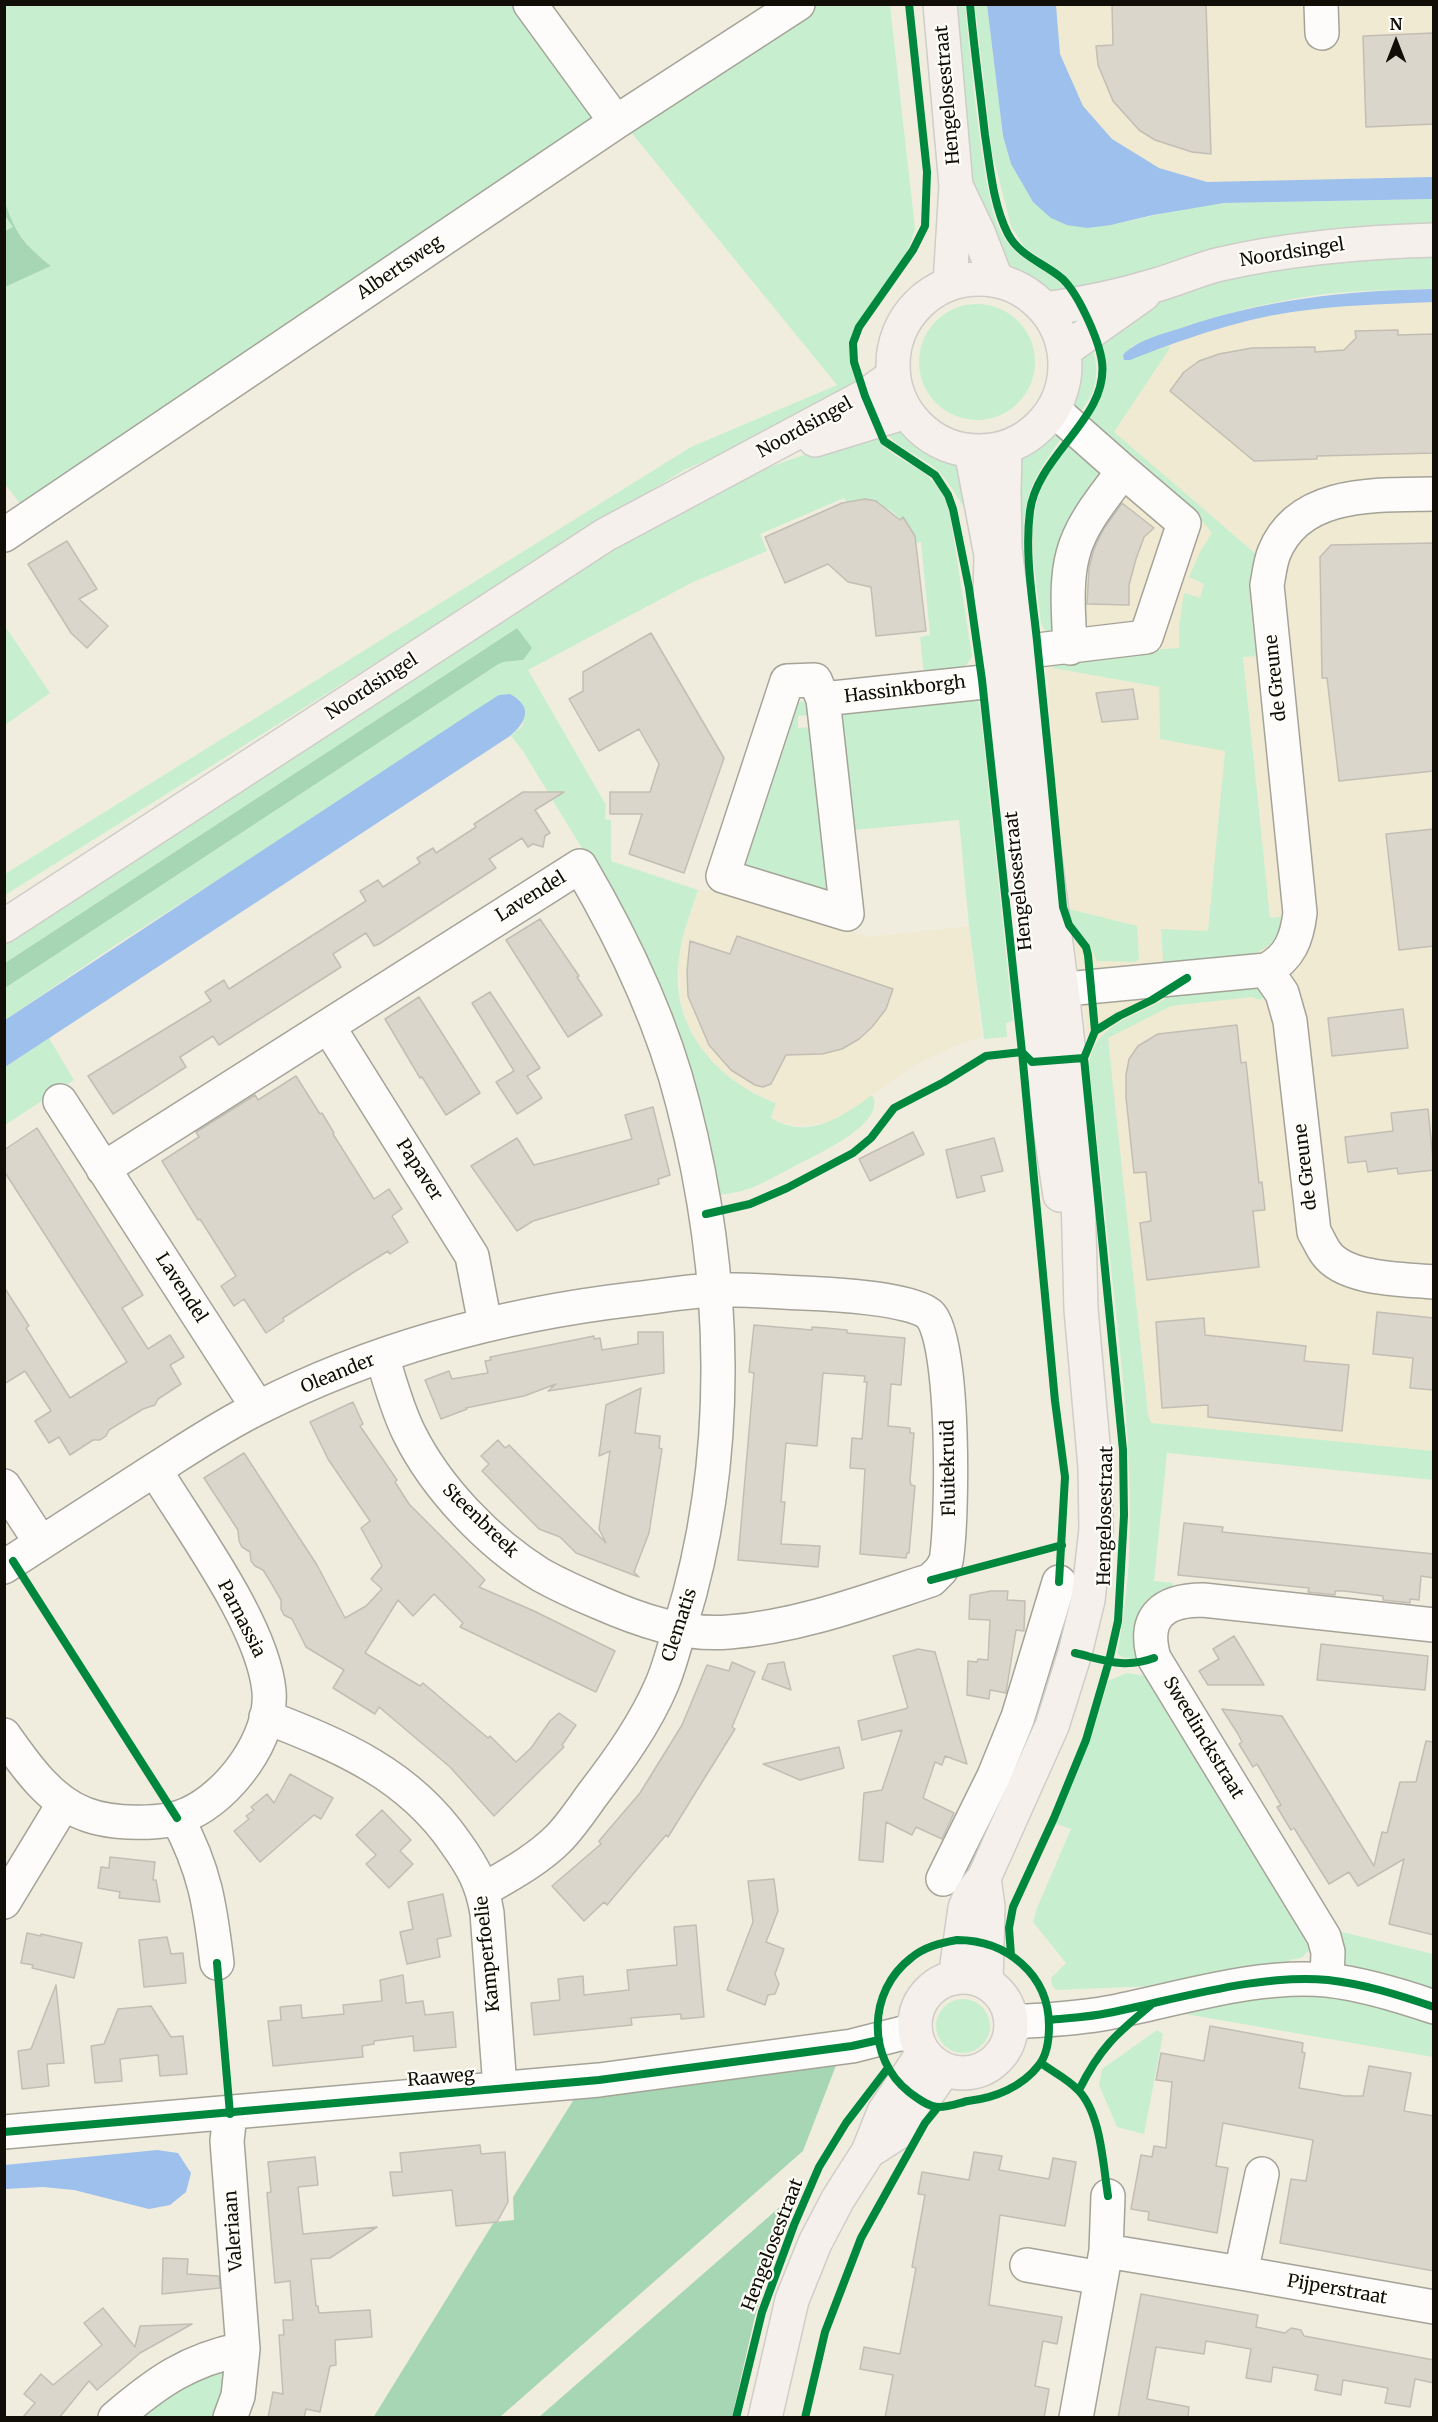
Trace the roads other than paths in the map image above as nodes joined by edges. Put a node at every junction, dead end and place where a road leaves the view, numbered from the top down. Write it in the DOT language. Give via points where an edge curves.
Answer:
graph roads {
  1 [pos="530,4"];
  2 [pos="798,4"];
  3 [pos="940,4"];
  4 [pos="616,122"];
  5 [pos="956,186"];
  6 [pos="1434,240"];
  7 [pos="997,281"];
  8 [pos="950,284"];
  9 [pos="1155,286"];
  10 [pos="1045,309"];
  11 [pos="1065,350"];
  12 [pos="893,376"];
  13 [pos="1054,410"];
  14 [pos="906,412"];
  15 [pos="1005,448"];
  16 [pos="971,451"];
  17 [pos="747,460"];
  18 [pos="1123,471"];
  19 [pos="1434,494"];
  20 [pos="4,535"];
  21 [pos="1070,648"];
  22 [pos="1009,666"];
  23 [pos="823,699"];
  24 [pos="4,926"];
  25 [pos="1266,970"];
  26 [pos="1062,990"];
  27 [pos="1030,993"];
  28 [pos="328,1026"];
  29 [pos="60,1101"];
  30 [pos="103,1169"];
  31 [pos="1434,1282"];
  32 [pos="713,1290"];
  33 [pos="1081,1309"];
  34 [pos="485,1324"];
  35 [pos="382,1356"];
  36 [pos="258,1408"];
  37 [pos="155,1470"];
  38 [pos="4,1486"];
  39 [pos="41,1543"];
  40 [pos="4,1567"];
  41 [pos="1059,1582"];
  42 [pos="1434,1625"];
  43 [pos="679,1629"];
  44 [pos="1038,1644"];
  45 [pos="1075,1653"];
  46 [pos="266,1717"];
  47 [pos="4,1735"];
  48 [pos="64,1803"];
  49 [pos="177,1818"];
  50 [pos="964,1837"];
  51 [pos="984,1878"];
  52 [pos="943,1879"];
  53 [pos="483,1890"];
  54 [pos="4,1902"];
  55 [pos="217,1963"];
  56 [pos="955,1978"];
  57 [pos="1327,1980"];
  58 [pos="986,1983"];
  59 [pos="1434,2007"];
  60 [pos="1011,2022"];
  61 [pos="927,2051"];
  62 [pos="501,2088"];
  63 [pos="230,2114"];
  64 [pos="4,2132"];
  65 [pos="1262,2174"];
  66 [pos="1108,2196"];
  67 [pos="1027,2265"];
  68 [pos="1103,2265"];
  69 [pos="1241,2273"];
  70 [pos="1434,2307"];
  71 [pos="243,2349"];
  72 [pos="115,2418"];
  73 [pos="231,2418"];
  74 [pos="765,2418"];
  75 [pos="1076,2418"];
  1 -- 4 [label="street"];
  2 -- 4 [label="street, Albertsweg"];
  3 -- 5 [label="main road, Hengelosestraat"];
  4 -- 20 [label="street, Albertsweg"];
  5 -- 7 [label="main road, Hengelosestraat"];
  5 -- 8 [label="main road, Hengelosestraat"];
  6 -- 9 [label="main road, Noordsingel" via="1294,249 1219,265"];
  7 -- 8 [label="main road" via="969,279"];
  7 -- 10 [label="main road" via="1025,291"];
  8 -- 12 [label="main road" via="926,297 906,320 894,347"];
  9 -- 10 [label="main road, Noordsingel"];
  9 -- 11 [label="main road, Noordsingel"];
  10 -- 11 [label="main road"];
  11 -- 13 [label="main road" via="1065,378"];
  12 -- 14 [label="main road"];
  12 -- 17 [label="main road, Noordsingel" via="865,396"];
  13 -- 15 [label="main road" via="1033,433"];
  13 -- 18 [label="street"];
  14 -- 16 [label="main road" via="929,436 948,446"];
  14 -- 17 [label="main road, Noordsingel"];
  15 -- 16 [label="main road"];
  15 -- 22 [label="main road, Hengelosestraat"];
  16 -- 22 [label="main road, Hengelosestraat" via="991,555 990,600"];
  17 -- 24 [label="main road, Noordsingel" via="605,535"];
  18 -- 21 [label="street" via="1087,520 1073,555"];
  18 -- 21 [label="street, Hassinkborgh" via="1184,523 1146,637"];
  19 -- 25 [label="street, de Greune" via="1368,496 1334,502 1309,513 1285,532 1273,554 1267,585 1300,913 1297,937 1279,964"];
  21 -- 22 [label="street, Hassinkborgh"];
  22 -- 23 [label="street, Hassinkborgh"];
  22 -- 26 [label="main road, Hengelosestraat"];
  22 -- 27 [label="main road, Hengelosestraat"];
  23 -- 23 [label="street" via="815,681 788,681 723,876 847,914"];
  25 -- 26 [label="street"];
  25 -- 31 [label="street, de Greune" via="1282,993 1290,1021 1314,1232 1327,1254 1342,1266 1364,1275"];
  26 -- 27 [label="street"];
  26 -- 33 [label="main road, Hengelosestraat" via="1076,1118"];
  27 -- 33 [label="main road, Hengelosestraat"];
  28 -- 30 [label="street, Lavendel"];
  28 -- 32 [label="street, Lavendel" via="580,866 636,972 672,1066 694,1150 707,1222"];
  28 -- 34 [label="street, Papaver" via="472,1256"];
  29 -- 30 [label="street, Lavendel"];
  30 -- 36 [label="street, Lavendel"];
  32 -- 34 [label="street, Oleander" via="592,1304"];
  32 -- 43 [label="street, Clematis" via="718,1335 717,1433 705,1532"];
  32 -- 43 [label="street, Fluitekruid" via="831,1294 909,1304 934,1318 942,1347 948,1403 948,1548 941,1570 931,1580 885,1595 760,1629 727,1633"];
  33 -- 45 [label="main road, Hengelosestraat" via="1095,1467 1096,1529 1088,1600"];
  34 -- 35 [label="street, Oleander"];
  35 -- 36 [label="street, Oleander"];
  35 -- 43 [label="street, Steenbreek" via="409,1433 426,1463 447,1491 508,1552 540,1574 618,1611"];
  36 -- 37 [label="street, Oleander"];
  37 -- 39 [label="street, Oleander"];
  37 -- 46 [label="street, Parnassia" via="231,1594 264,1664 269,1693"];
  38 -- 39 [label="street"];
  39 -- 40 [label="street, Oleander"];
  41 -- 44 [label="street"];
  42 -- 57 [label="street, Sweelinckstraat" via="1183,1600 1166,1607 1151,1630 1149,1642 1154,1658 1324,1937"];
  43 -- 53 [label="street, Clematis" via="662,1683 616,1764 558,1839"];
  44 -- 45 [label="street"];
  44 -- 50 [label="street" via="1018,1717"];
  45 -- 51 [label="main road, Hengelosestraat" via="1052,1726"];
  46 -- 49 [label="street, Parnassia" via="256,1748 236,1775 211,1800"];
  46 -- 53 [label="street, Kamperfoelie" via="332,1743 377,1767 412,1792 446,1828"];
  47 -- 48 [label="street, Parnassia" via="37,1778"];
  48 -- 49 [label="street, Parnassia" via="85,1814 109,1819 161,1822"];
  48 -- 54 [label="street"];
  49 -- 55 [label="street" via="199,1863 209,1899"];
  50 -- 51 [label="street" via="969,1858"];
  50 -- 52 [label="street"];
  51 -- 56 [label="main road, Hengelosestraat" via="965,1908"];
  51 -- 58 [label="main road" via="988,1907"];
  53 -- 62 [label="street, Kamperfoelie"];
  56 -- 58 [label="main road"];
  56 -- 61 [label="main road" via="939,1983 918,2007"];
  57 -- 59 [label="street" via="1392,1993"];
  57 -- 60 [label="street" via="1277,1980 1104,2014"];
  58 -- 60 [label="main road" via="1004,1999"];
  60 -- 61 [label="main road" via="1006,2048 987,2067 970,2073"];
  61 -- 62 [label="street, Raaweg" via="840,2048 599,2080"];
  61 -- 74 [label="main road, Hengelosestraat" via="902,2130 868,2152 837,2199 807,2262 792,2300"];
  62 -- 63 [label="street, Raaweg"];
  63 -- 64 [label="street, Raaweg"];
  63 -- 71 [label="street, Valeriaan" via="227,2141"];
  65 -- 69 [label="street"];
  66 -- 68 [label="street"];
  67 -- 68 [label="street, Pijperstraat"];
  68 -- 69 [label="street, Pijperstraat"];
  68 -- 75 [label="street"];
  69 -- 70 [label="street, Pijperstraat"];
  71 -- 72 [label="street" via="213,2355 181,2369"];
  71 -- 73 [label="street, Valeriaan" via="238,2396"];
}
